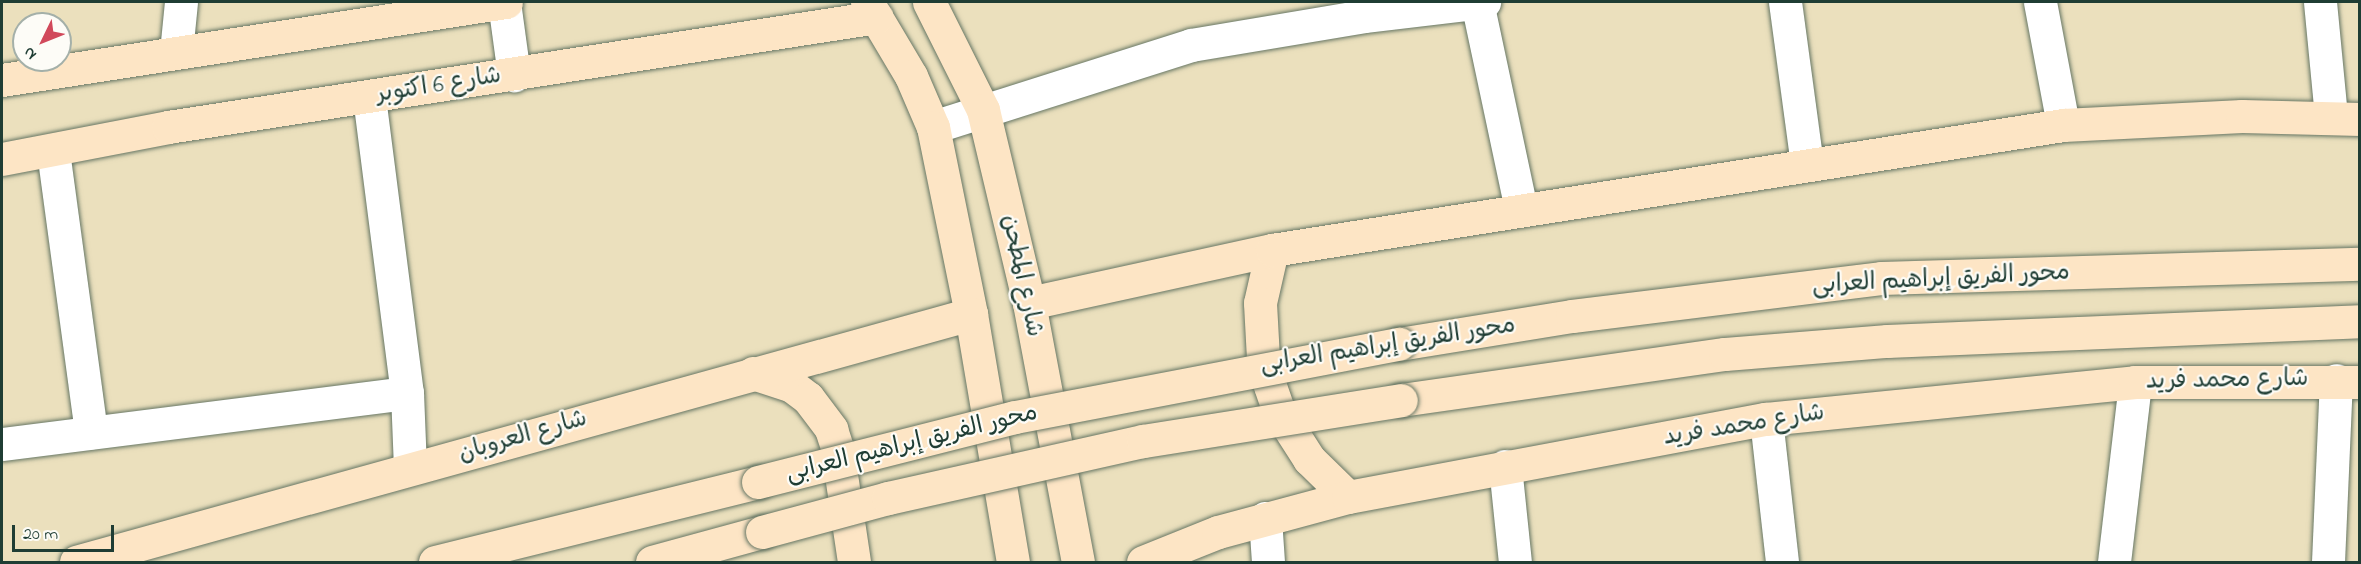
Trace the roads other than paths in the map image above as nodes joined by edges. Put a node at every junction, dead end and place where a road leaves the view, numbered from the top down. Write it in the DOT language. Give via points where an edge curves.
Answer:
graph roads {
  1 [pos="181,2"];
  2 [pos="505,2"];
  3 [pos="929,2"];
  4 [pos="1481,2"];
  5 [pos="1785,2"];
  6 [pos="2040,2"];
  7 [pos="2320,2"];
  8 [pos="872,9"];
  9 [pos="1364,9"];
  10 [pos="176,52"];
  11 [pos="514,75"];
  12 [pos="2,80"];
  13 [pos="369,97"];
  14 [pos="983,110"];
  15 [pos="2345,118"];
  16 [pos="2063,125"];
  17 [pos="933,127"];
  18 [pos="53,150"];
  19 [pos="2,159"];
  20 [pos="1807,165"];
  21 [pos="1521,209"];
  22 [pos="1272,249"];
  23 [pos="2360,264"];
  24 [pos="1029,303"];
  25 [pos="971,314"];
  26 [pos="2360,321"];
  27 [pos="753,373"];
  28 [pos="2348,381"];
  29 [pos="2135,382"];
  30 [pos="407,393"];
  31 [pos="1766,418"];
  32 [pos="91,432"];
  33 [pos="2,444"];
  34 [pos="1505,466"];
  35 [pos="410,468"];
  36 [pos="1348,497"];
  37 [pos="1265,518"];
  38 [pos="76,562"];
  39 [pos="435,562"];
  40 [pos="652,562"];
  41 [pos="854,562"];
  42 [pos="1013,562"];
  43 [pos="1078,562"];
  44 [pos="1143,562"];
  45 [pos="1268,562"];
  46 [pos="1515,562"];
  47 [pos="1782,562"];
  48 [pos="2115,562"];
  49 [pos="2328,562"];
  1 -- 10 [label="street"];
  2 -- 10 [label="street"];
  2 -- 11 [label="street"];
  3 -- 14 [label="street, شارع المطحن"];
  4 -- 9 [label="street"];
  4 -- 21 [label="street"];
  5 -- 20 [label="street"];
  6 -- 16 [label="street"];
  7 -- 15 [label="street"];
  8 -- 11 [label="street, شارع 6 اكتوبر"];
  8 -- 17 [label="street" via="911,76"];
  9 -- 14 [label="street" via="1191,45"];
  10 -- 12 [label="street"];
  11 -- 13 [label="street, شارع 6 اكتوبر"];
  13 -- 18 [label="street, شارع 6 اكتوبر" via="168,127"];
  13 -- 30 [label="street"];
  14 -- 17 [label="street"];
  14 -- 24 [label="street, شارع المطحن"];
  15 -- 16 [label="street" via="2152,118"];
  16 -- 20 [label="street"];
  17 -- 25 [label="street"];
  18 -- 19 [label="street, شارع 6 اكتوبر"];
  18 -- 32 [label="street"];
  20 -- 21 [label="street"];
  21 -- 22 [label="street"];
  22 -- 24 [label="street"];
  22 -- 36 [label="street" via="1264,276 1260,322 1270,386 1279,412 1308,459"];
  23 -- 39 [label="street, محور الفريق إبراهيم العرابى, bridge" via="1881,278 1572,316 1400,344 1015,417"];
  24 -- 43 [label="street, شارع المطحن"];
  25 -- 27 [label="street, شارع العروبان"];
  25 -- 42 [label="street"];
  26 -- 40 [label="street, محور الفريق إبراهيم العرابى, bridge" via="1887,341 1748,352 1272,418 1096,450 900,495"];
  27 -- 35 [label="street, شارع العروبان"];
  27 -- 41 [label="street" via="792,386 808,398 831,429"];
  28 -- 29 [label="street, شارع محمد فريد"];
  28 -- 49 [label="street"];
  29 -- 31 [label="street, شارع محمد فريد"];
  29 -- 48 [label="street"];
  30 -- 32 [label="street"];
  30 -- 35 [label="street"];
  31 -- 34 [label="street, شارع محمد فريد"];
  31 -- 47 [label="street"];
  32 -- 33 [label="street"];
  34 -- 36 [label="street, شارع محمد فريد"];
  34 -- 46 [label="street"];
  35 -- 38 [label="street, شارع العروبان"];
  36 -- 37 [label="street, شارع محمد فريد"];
  37 -- 44 [label="street, شارع محمد فريد"];
  37 -- 45 [label="street"];
}
